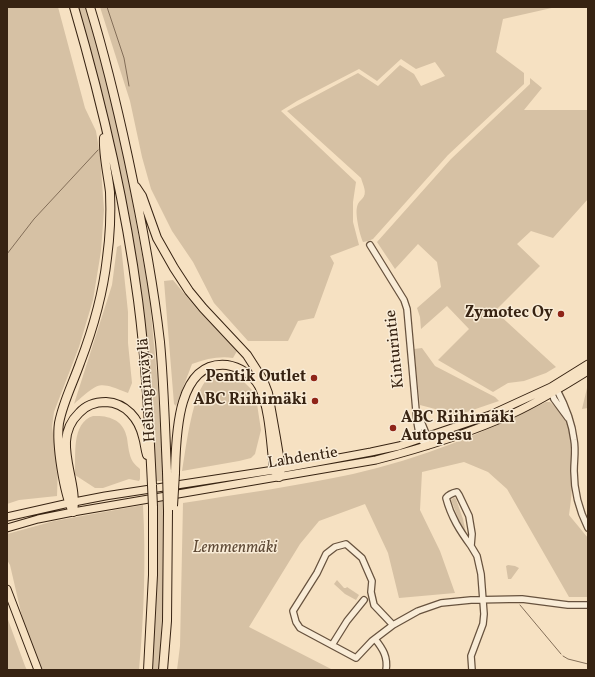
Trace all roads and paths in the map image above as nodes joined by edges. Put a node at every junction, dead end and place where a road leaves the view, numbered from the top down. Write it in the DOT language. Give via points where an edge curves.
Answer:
graph roads {
  1 [pos="74,7"];
  2 [pos="90,7"];
  3 [pos="106,127"];
  4 [pos="133,181"];
  5 [pos="370,245"];
  6 [pos="588,364"];
  7 [pos="588,371"];
  8 [pos="553,390"];
  9 [pos="423,438"];
  10 [pos="427,446"];
  11 [pos="151,465"];
  12 [pos="277,469"];
  13 [pos="171,472"];
  14 [pos="279,477"];
  15 [pos="72,502"];
  16 [pos="73,512"];
  17 [pos="7,518"];
  18 [pos="7,528"];
  19 [pos="588,528"];
  20 [pos="471,546"];
  21 [pos="7,589"];
  22 [pos="364,600"];
  23 [pos="482,600"];
  24 [pos="588,605"];
  25 [pos="393,625"];
  26 [pos="375,639"];
  27 [pos="332,645"];
  28 [pos="38,670"];
  29 [pos="148,670"];
  30 [pos="163,670"];
  31 [pos="386,670"];
  32 [pos="472,670"];
  1 -- 3 [label="highway, Helsinginväylä"];
  2 -- 4 [label="highway, Helsinginväylä" via="103,50"];
  3 -- 11 [label="highway, Helsinginväylä" via="138,301 148,396"];
  3 -- 15 [label="highway" via="104,140 110,192 107,258 96,317 63,410 58,432 61,460"];
  4 -- 12 [label="highway" via="142,196 157,238 189,291 247,355 263,380 271,409"];
  4 -- 13 [label="highway, Helsinginväylä" via="148,257 159,336"];
  5 -- 9 [label="street, Kinturintie" via="407,309 416,411"];
  6 -- 8 [label="main road, Lahdentie"];
  7 -- 8 [label="main road, Lahdentie"];
  8 -- 9 [label="main road, Lahdentie"];
  8 -- 10 [label="main road, Lahdentie" via="514,413"];
  8 -- 19 [label="street" via="565,405 574,439 577,497"];
  9 -- 10 [label="street, Kinturintie"];
  9 -- 12 [label="main road, Lahdentie" via="371,452"];
  10 -- 14 [label="main road, Lahdentie" via="358,464"];
  11 -- 15 [label="highway" via="141,427 132,413 108,402 88,406 73,419 66,440"];
  11 -- 29 [label="highway, bridge" via="152,598"];
  12 -- 13 [label="highway" via="263,396 258,386 248,374 237,368 220,365 208,368 195,378 185,396 177,428"];
  12 -- 14 [label="highway"];
  12 -- 15 [label="main road, Lahdentie"];
  13 -- 30 [label="highway, Helsinginväylä, bridge" via="167,621"];
  14 -- 16 [label="main road, Lahdentie"];
  15 -- 16 [label="highway"];
  15 -- 17 [label="main road, Lahdentie"];
  16 -- 18 [label="main road, Lahdentie"];
  20 -- 20 [label="street" via="469,516 457,492 453,493 446,498 448,506 456,525"];
  20 -- 23 [label="street" via="479,564"];
  21 -- 28 [label="main road"];
  22 -- 27 [label="street"];
  23 -- 24 [label="street" via="522,599"];
  23 -- 25 [label="street" via="454,601 430,606"];
  23 -- 32 [label="street" via="484,620 472,653"];
  25 -- 26 [label="street"];
  25 -- 27 [label="street" via="374,605 372,581 362,558 346,544 335,547 326,554 293,611 300,628"];
  26 -- 27 [label="street" via="356,658"];
  26 -- 31 [label="street" via="384,651"];
}
